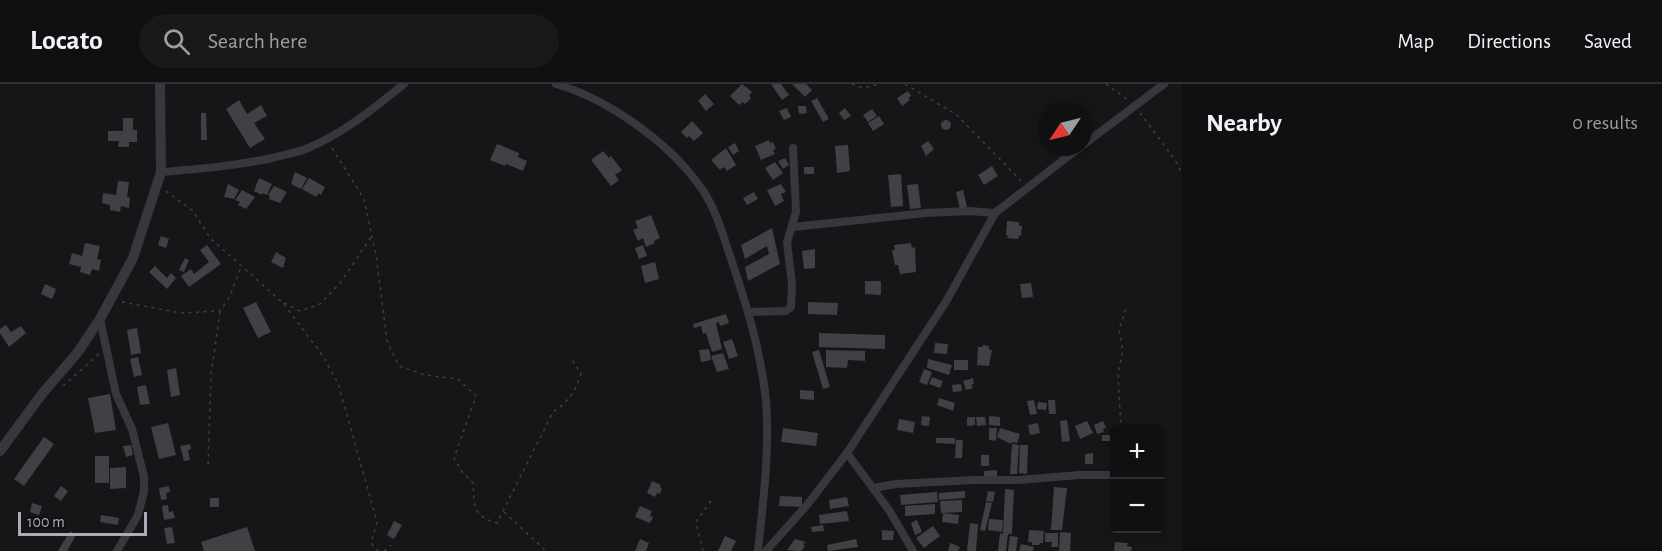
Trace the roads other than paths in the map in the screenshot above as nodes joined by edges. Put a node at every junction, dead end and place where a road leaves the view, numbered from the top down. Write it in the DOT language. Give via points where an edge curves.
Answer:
graph roads {
  1 [pos="160,84"];
  2 [pos="404,84"];
  3 [pos="556,84"];
  4 [pos="1164,84"];
  5 [pos="1092,138"];
  6 [pos="793,148"];
  7 [pos="1069,156"];
  8 [pos="161,172"];
  9 [pos="995,213"];
  10 [pos="793,227"];
  11 [pos="748,312"];
  12 [pos="100,319"];
  13 [pos="0,451"];
  14 [pos="847,453"];
  15 [pos="1110,475"];
  16 [pos="873,488"];
  17 [pos="117,551"];
  18 [pos="758,551"];
  19 [pos="766,551"];
  20 [pos="913,551"];
  1 -- 8 [label="street"];
  2 -- 8 [label="street" via="358,121 305,149 241,164"];
  3 -- 11 [label="street" via="612,109 659,143 700,186 714,212"];
  4 -- 5 [label="street"];
  6 -- 10 [label="street"];
  7 -- 9 [label="street"];
  8 -- 12 [label="street" via="133,258"];
  9 -- 10 [label="street" via="926,213"];
  9 -- 14 [label="street" via="965,271"];
  10 -- 11 [label="street" via="787,242 791,307 786,311"];
  11 -- 18 [label="street" via="766,403 765,492"];
  12 -- 13 [label="street"];
  12 -- 17 [label="street" via="116,394 132,429 144,477 138,515"];
  14 -- 16 [label="street"];
  14 -- 19 [label="street"];
  15 -- 16 [label="street"];
  16 -- 20 [label="street"];
}
